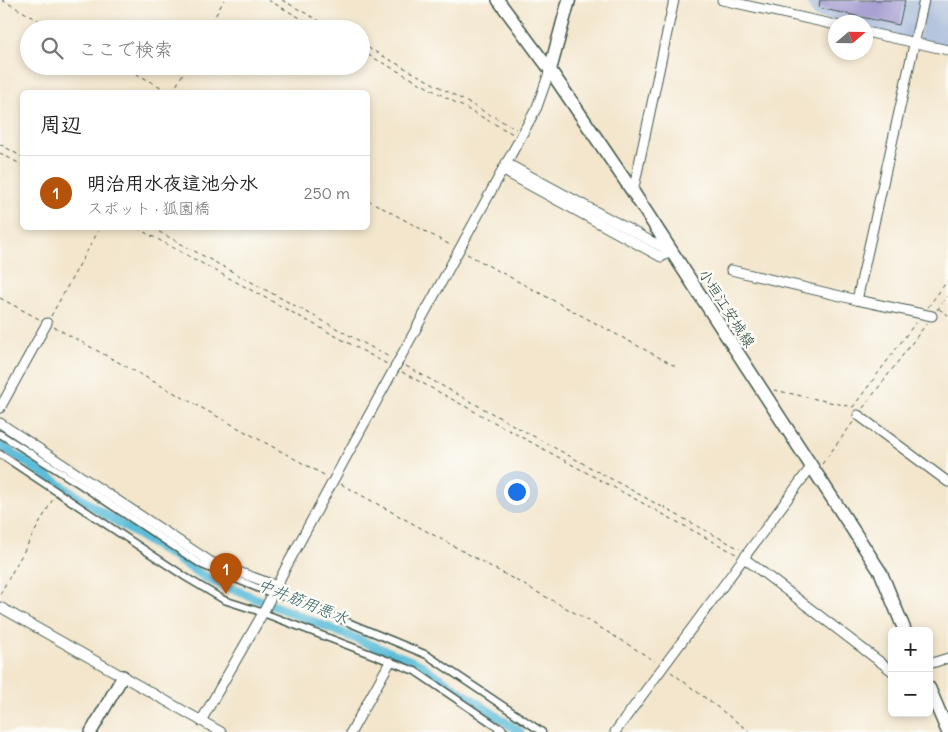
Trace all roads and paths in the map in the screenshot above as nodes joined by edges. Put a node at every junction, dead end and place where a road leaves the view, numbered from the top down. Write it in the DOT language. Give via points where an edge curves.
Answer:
graph roads {
  1 [pos="2,0"];
  2 [pos="224,0"];
  3 [pos="268,0"];
  4 [pos="282,0"];
  5 [pos="498,0"];
  6 [pos="568,0"];
  7 [pos="674,0"];
  8 [pos="722,0"];
  9 [pos="924,0"];
  10 [pos="38,20"];
  11 [pos="213,20"];
  12 [pos="304,20"];
  13 [pos="318,20"];
  14 [pos="828,23"];
  15 [pos="873,34"];
  16 [pos="915,43"];
  17 [pos="370,49"];
  18 [pos="948,50"];
  19 [pos="370,56"];
  20 [pos="550,70"];
  21 [pos="139,75"];
  22 [pos="182,75"];
  23 [pos="166,90"];
  24 [pos="174,90"];
  25 [pos="521,136"];
  26 [pos="0,144"];
  27 [pos="0,152"];
  28 [pos="20,155"];
  29 [pos="20,164"];
  30 [pos="504,167"];
  31 [pos="633,192"];
  32 [pos="370,201"];
  33 [pos="99,230"];
  34 [pos="141,230"];
  35 [pos="156,230"];
  36 [pos="459,250"];
  37 [pos="671,252"];
  38 [pos="731,270"];
  39 [pos="948,280"];
  40 [pos="948,295"];
  41 [pos="0,298"];
  42 [pos="857,300"];
  43 [pos="931,313"];
  44 [pos="948,316"];
  45 [pos="46,323"];
  46 [pos="396,365"];
  47 [pos="678,368"];
  48 [pos="759,387"];
  49 [pos="0,408"];
  50 [pos="858,415"];
  51 [pos="0,423"];
  52 [pos="0,434"];
  53 [pos="0,454"];
  54 [pos="813,470"];
  55 [pos="333,480"];
  56 [pos="948,482"];
  57 [pos="57,492"];
  58 [pos="746,555"];
  59 [pos="273,592"];
  60 [pos="0,594"];
  61 [pos="0,607"];
  62 [pos="265,611"];
  63 [pos="903,627"];
  64 [pos="948,658"];
  65 [pos="390,662"];
  66 [pos="933,663"];
  67 [pos="664,666"];
  68 [pos="888,668"];
  69 [pos="122,676"];
  70 [pos="933,697"];
  71 [pos="359,717"];
  72 [pos="201,721"];
  73 [pos="502,731"];
  74 [pos="90,732"];
  75 [pos="221,732"];
  76 [pos="344,732"];
  77 [pos="351,732"];
  78 [pos="542,732"];
  79 [pos="615,732"];
  80 [pos="750,732"];
  81 [pos="948,732"];
  1 -- 10 [label="path"];
  2 -- 11 [label="path"];
  3 -- 12 [label="path"];
  4 -- 13 [label="path"];
  5 -- 20 [label="street"];
  6 -- 20 [label="main road"];
  7 -- 31 [label="street"];
  8 -- 14 [label="street"];
  9 -- 16 [label="street"];
  15 -- 16 [label="street"];
  16 -- 18 [label="street"];
  16 -- 42 [label="street"];
  17 -- 25 [label="path"];
  19 -- 25 [label="path"];
  20 -- 25 [label="street" via="537,107"];
  20 -- 31 [label="main road, 小垣江安城線"];
  21 -- 23 [label="path"];
  22 -- 24 [label="path"];
  25 -- 30 [label="street"];
  26 -- 28 [label="path"];
  27 -- 29 [label="path"];
  30 -- 36 [label="street"];
  30 -- 37 [label="street"];
  31 -- 37 [label="main road, 小垣江安城線"];
  32 -- 36 [label="path"];
  33 -- 45 [label="path"];
  34 -- 46 [label="path"];
  35 -- 46 [label="path"];
  36 -- 46 [label="street"];
  36 -- 47 [label="path"];
  37 -- 48 [label="main road, 小垣江安城線"];
  38 -- 42 [label="street"];
  39 -- 43 [label="path"];
  40 -- 43 [label="path"];
  41 -- 45 [label="path"];
  42 -- 43 [label="street"];
  43 -- 44 [label="path"];
  43 -- 48 [label="path" via="853,407"];
  43 -- 50 [label="path"];
  45 -- 49 [label="street"];
  45 -- 55 [label="path"];
  46 -- 55 [label="street"];
  46 -- 58 [label="path"];
  46 -- 58 [label="path" via="664,507"];
  48 -- 54 [label="main road, 小垣江安城線"];
  50 -- 54 [label="path"];
  50 -- 56 [label="street"];
  51 -- 59 [label="street" via="211,562"];
  52 -- 59 [label="street" via="202,565"];
  53 -- 57 [label="street"];
  54 -- 58 [label="street"];
  54 -- 63 [label="main road, 小垣江安城線" via="881,573"];
  55 -- 59 [label="street"];
  55 -- 67 [label="path" via="586,619"];
  57 -- 60 [label="path"];
  57 -- 62 [label="street" via="217,596"];
  58 -- 67 [label="street"];
  58 -- 68 [label="street"];
  59 -- 62 [label="street"];
  59 -- 78 [label="street" via="427,654"];
  61 -- 69 [label="street"];
  62 -- 65 [label="street"];
  62 -- 72 [label="street"];
  64 -- 66 [label="street"];
  65 -- 71 [label="street"];
  65 -- 73 [label="street" via="415,671"];
  67 -- 79 [label="street"];
  67 -- 80 [label="path"];
  69 -- 72 [label="street"];
  69 -- 74 [label="street"];
  70 -- 81 [label="main road"];
  71 -- 76 [label="street" via="353,716"];
  71 -- 77 [label="street"];
  72 -- 75 [label="street"];
}
